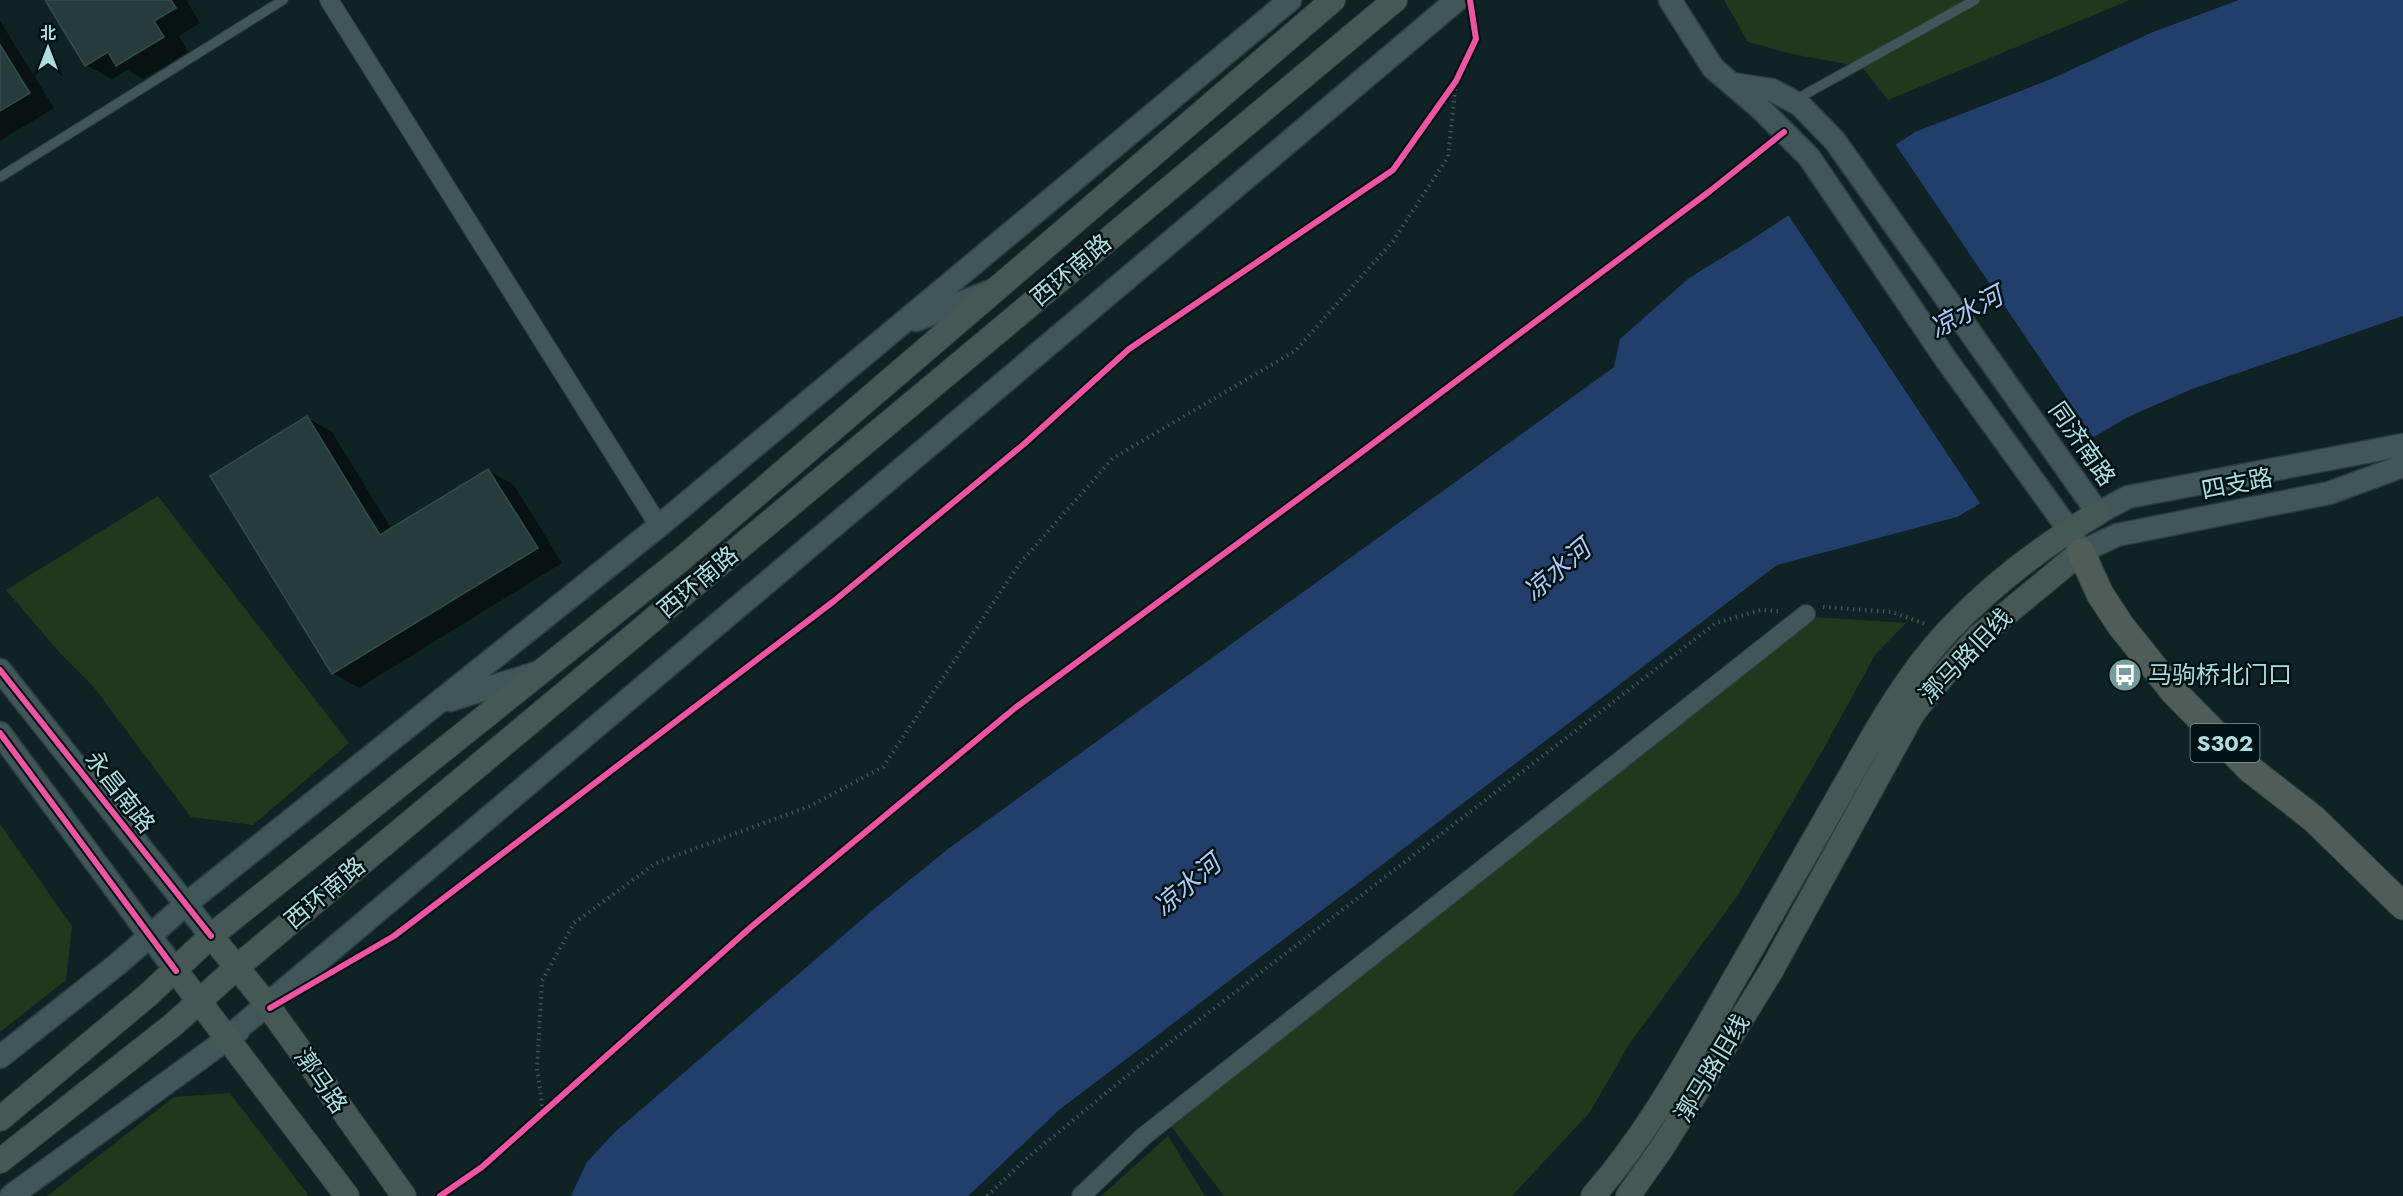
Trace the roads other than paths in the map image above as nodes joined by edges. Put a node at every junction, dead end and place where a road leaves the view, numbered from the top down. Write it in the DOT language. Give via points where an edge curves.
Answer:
graph roads {
  1 [pos="283,0"];
  2 [pos="329,0"];
  3 [pos="1290,0"];
  4 [pos="1333,0"];
  5 [pos="1395,0"];
  6 [pos="1457,0"];
  7 [pos="1670,0"];
  8 [pos="1975,0"];
  9 [pos="1732,84"];
  10 [pos="1793,101"];
  11 [pos="0,177"];
  12 [pos="996,290"];
  13 [pos="898,327"];
  14 [pos="2403,445"];
  15 [pos="2403,466"];
  16 [pos="2098,513"];
  17 [pos="659,526"];
  18 [pos="2075,541"];
  19 [pos="1806,614"];
  20 [pos="0,670"];
  21 [pos="543,670"];
  22 [pos="438,704"];
  23 [pos="0,733"];
  24 [pos="186,904"];
  25 [pos="2403,906"];
  26 [pos="149,935"];
  27 [pos="211,936"];
  28 [pos="237,967"];
  29 [pos="176,971"];
  30 [pos="199,1002"];
  31 [pos="268,1005"];
  32 [pos="226,1039"];
  33 [pos="0,1057"];
  34 [pos="0,1119"];
  35 [pos="0,1161"];
  36 [pos="11,1196"];
  37 [pos="347,1196"];
  38 [pos="404,1196"];
  39 [pos="1081,1196"];
  40 [pos="1594,1196"];
  41 [pos="1628,1196"];
  1 -- 11 [label="lane"];
  2 -- 17 [label="street"];
  3 -- 13 [label="street"];
  4 -- 12 [label="main road, 西环南路"];
  5 -- 28 [label="main road, 西环南路"];
  6 -- 31 [label="street"];
  7 -- 9 [label="street" via="1713,68"];
  8 -- 10 [label="lane"];
  9 -- 10 [label="street, 同济南路" via="1772,90"];
  9 -- 18 [label="street" via="1809,157"];
  10 -- 16 [label="street, 同济南路" via="1835,141"];
  12 -- 13 [label="street"];
  12 -- 21 [label="main road, 西环南路" via="683,558"];
  13 -- 17 [label="street"];
  14 -- 16 [label="street, 四支路" via="2128,497"];
  15 -- 18 [label="street, 四支路" via="2329,493"];
  16 -- 18 [label="main road, 漷马路旧线"];
  17 -- 22 [label="street"];
  18 -- 25 [label="main road, S302" via="2100,594 2174,692 2250,769 2314,819"];
  18 -- 40 [label="main road, 漷马路旧线" via="2008,575 1946,633 1910,677 1674,1083"];
  18 -- 41 [label="main road, 漷马路旧线" via="1977,638 1913,713 1771,971"];
  19 -- 39 [label="street" via="1144,1136"];
  20 -- 24 [label="street, 永昌南路"];
  21 -- 22 [label="street"];
  21 -- 27 [label="main road, 西环南路"];
  22 -- 24 [label="street"];
  23 -- 26 [label="street"];
  24 -- 26 [label="street"];
  24 -- 27 [label="street, 永昌南路"];
  26 -- 29 [label="street"];
  26 -- 33 [label="street"];
  27 -- 28 [label="main road, 永昌南路"];
  27 -- 29 [label="main road, 西环南路"];
  28 -- 30 [label="main road, 西环南路"];
  28 -- 31 [label="main road, 漷马路"];
  29 -- 30 [label="main road"];
  29 -- 34 [label="main road, 西环南路"];
  30 -- 32 [label="main road, 漷马路"];
  30 -- 35 [label="main road, 西环南路"];
  31 -- 32 [label="street"];
  31 -- 38 [label="main road, 漷马路"];
  32 -- 36 [label="street"];
  32 -- 37 [label="main road, 漷马路"];
}
